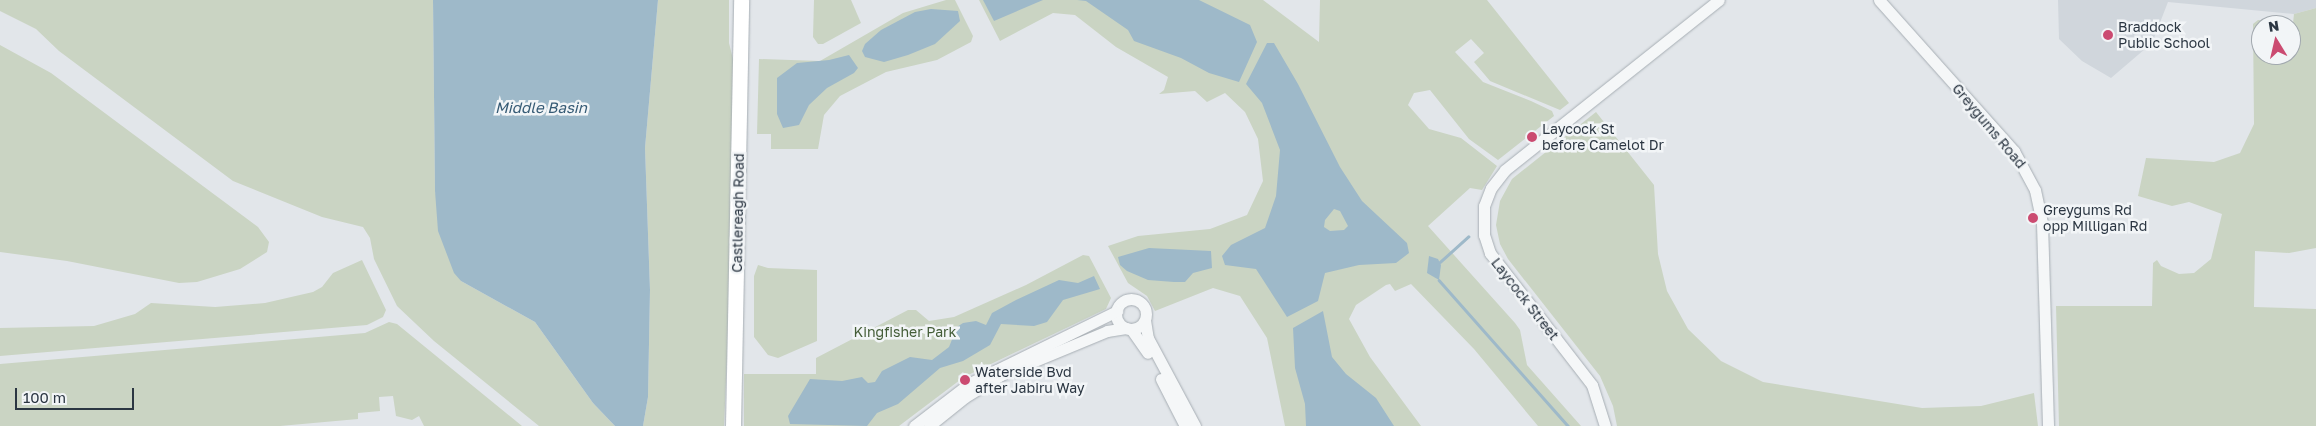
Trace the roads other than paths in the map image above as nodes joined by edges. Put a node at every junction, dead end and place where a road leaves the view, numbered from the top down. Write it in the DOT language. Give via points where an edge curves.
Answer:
graph roads {
  1 [pos="741,0"];
  2 [pos="1719,0"];
  3 [pos="1878,0"];
  4 [pos="1117,311"];
  5 [pos="1145,320"];
  6 [pos="1128,329"];
  7 [pos="734,426"];
  8 [pos="914,426"];
  9 [pos="929,426"];
  10 [pos="1185,426"];
  11 [pos="1195,426"];
  12 [pos="1605,426"];
  13 [pos="2048,426"];
  1 -- 7 [label="main road, Castlereagh Road"];
  2 -- 12 [label="street, Laycock Street" via="1505,170 1491,188 1484,206 1484,235 1490,253 1592,385"];
  3 -- 13 [label="street, Greygums Road" via="2014,151 2035,190 2042,223"];
  4 -- 5 [label="street" via="1126,301 1134,300 1145,308"];
  4 -- 6 [label="street" via="1118,320"];
  4 -- 8 [label="street" via="970,383"];
  5 -- 6 [label="street" via="1139,327"];
  5 -- 11 [label="street" via="1148,338"];
  6 -- 9 [label="street" via="1107,330 1001,375 965,397"];
  6 -- 10 [label="street" via="1142,342"];
}
